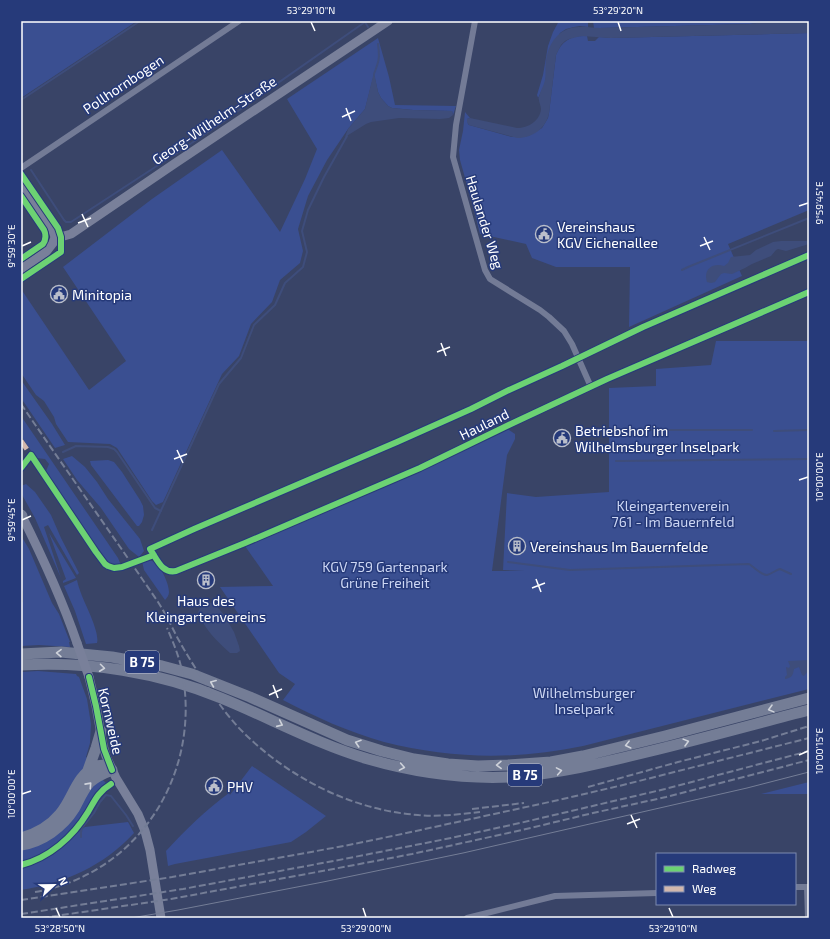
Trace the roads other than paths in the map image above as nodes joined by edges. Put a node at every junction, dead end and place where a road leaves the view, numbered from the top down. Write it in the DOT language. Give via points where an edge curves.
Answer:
graph roads {
  1 [pos="238,21"];
  2 [pos="388,21"];
  3 [pos="475,21"];
  4 [pos="21,168"];
  5 [pos="21,183"];
  6 [pos="54,235"];
  7 [pos="21,269"];
  8 [pos="591,387"];
  9 [pos="21,515"];
  10 [pos="24,653"];
  11 [pos="21,664"];
  12 [pos="809,698"];
  13 [pos="809,710"];
  14 [pos="101,731"];
  15 [pos="112,770"];
  16 [pos="87,773"];
  17 [pos="21,838"];
  18 [pos="21,845"];
  19 [pos="796,887"];
  20 [pos="808,887"];
  21 [pos="656,893"];
  22 [pos="476,917"];
  23 [pos="161,918"];
  24 [pos="467,918"];
  25 [pos="808,918"];
  1 -- 4 [label="street, Pollhornbogen"];
  2 -- 6 [label="main road, Georg-Wilhelm-Straße" via="71,234"];
  3 -- 8 [label="street, Haulander Weg" via="456,125 453,157 485,270 490,279 540,310 564,330"];
  5 -- 6 [label="main road" via="52,228"];
  6 -- 7 [label="main road" via="53,243 46,252"];
  9 -- 14 [label="main road, Kornweide, bridge" via="67,615 89,677"];
  12 -- 10 [label="highway, B 75, one-way" via="583,756 551,762 478,766 414,759 347,740 250,697 192,674 162,666 112,657 61,652"];
  11 -- 13 [label="highway, B 75, one-way" via="78,665 161,678 220,697 318,741 368,759 399,767 486,777 541,774 593,765"];
  14 -- 15 [label="main road, Kornweide"];
  14 -- 16 [label="highway"];
  15 -- 16 [label="highway" via="104,765"];
  18 -- 15 [label="highway, one-way" via="41,839 58,827 70,815 89,783"];
  15 -- 23 [label="main road, Kornweide" via="145,831"];
  16 -- 17 [label="highway" via="53,822"];
  19 -- 20 [label="street"];
  20 -- 25 [label="street"];
  21 -- 22 [label="street" via="555,896"];
  22 -- 24 [label="street"];
}
